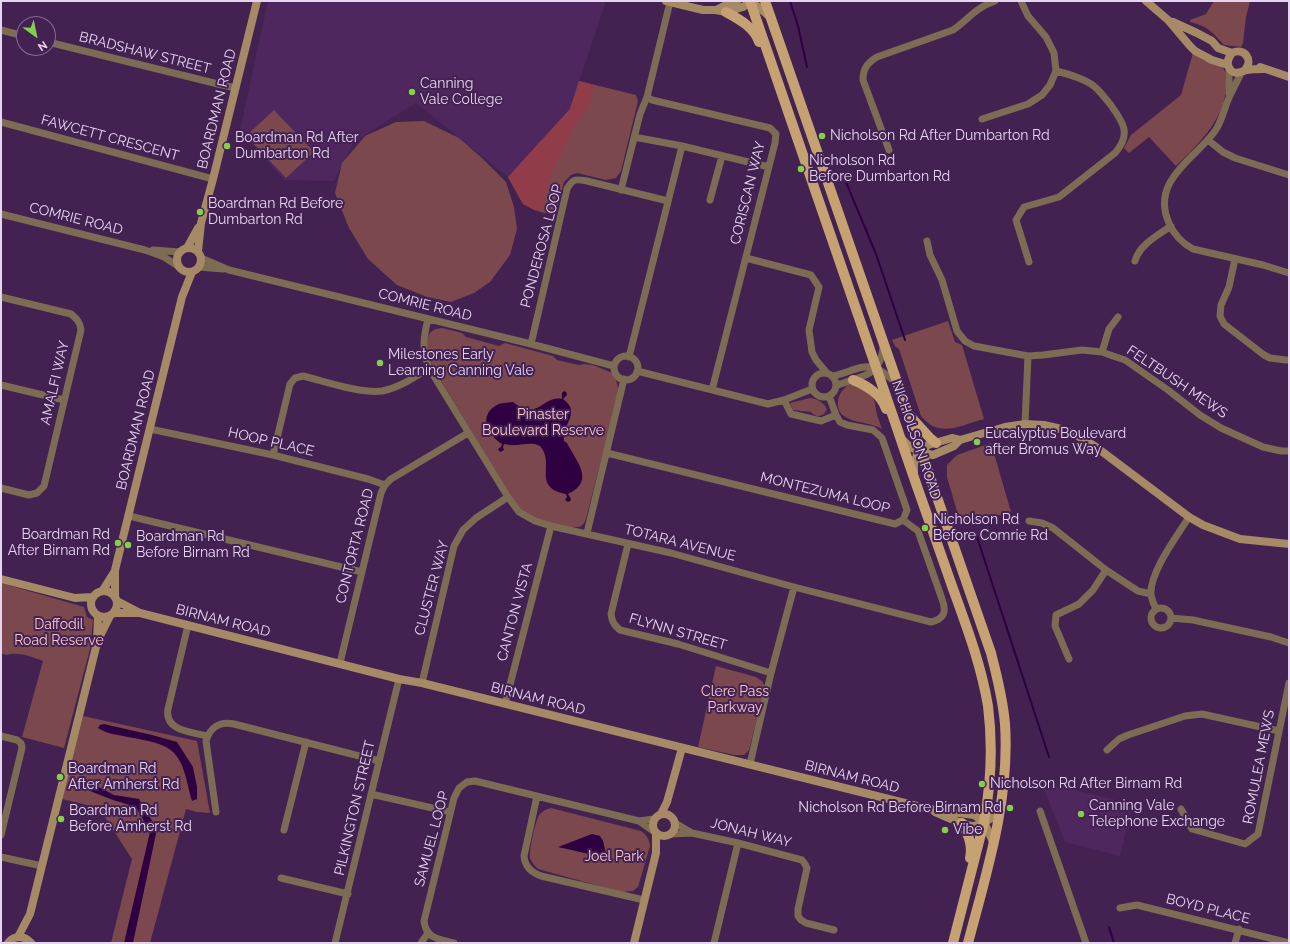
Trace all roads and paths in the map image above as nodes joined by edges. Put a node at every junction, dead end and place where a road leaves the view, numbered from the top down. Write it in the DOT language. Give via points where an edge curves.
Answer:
graph roads {
  1 [pos="257,1"];
  2 [pos="668,1"];
  3 [pos="737,1"];
  4 [pos="750,1"];
  5 [pos="765,1"];
  6 [pos="995,1"];
  7 [pos="1022,1"];
  8 [pos="1146,1"];
  9 [pos="721,11"];
  10 [pos="771,19"];
  11 [pos="1168,20"];
  12 [pos="1,30"];
  13 [pos="16,34"];
  14 [pos="56,44"];
  15 [pos="1232,53"];
  16 [pos="1249,61"];
  17 [pos="1229,66"];
  18 [pos="1263,69"];
  19 [pos="1056,71"];
  20 [pos="1243,71"];
  21 [pos="1289,77"];
  22 [pos="236,88"];
  23 [pos="646,97"];
  24 [pos="1229,98"];
  25 [pos="786,108"];
  26 [pos="982,119"];
  27 [pos="1,122"];
  28 [pos="634,137"];
  29 [pos="1208,140"];
  30 [pos="682,146"];
  31 [pos="889,150"];
  32 [pos="722,156"];
  33 [pos="769,167"];
  34 [pos="1289,175"];
  35 [pos="213,179"];
  36 [pos="621,190"];
  37 [pos="710,200"];
  38 [pos="668,201"];
  39 [pos="1,214"];
  40 [pos="201,224"];
  41 [pos="1170,226"];
  42 [pos="927,241"];
  43 [pos="145,250"];
  44 [pos="184,250"];
  45 [pos="200,254"];
  46 [pos="746,258"];
  47 [pos="1235,259"];
  48 [pos="1136,260"];
  49 [pos="1029,262"];
  50 [pos="180,267"];
  51 [pos="196,269"];
  52 [pos="229,270"];
  53 [pos="1289,273"];
  54 [pos="1,297"];
  55 [pos="182,297"];
  56 [pos="1118,317"];
  57 [pos="428,319"];
  58 [pos="531,344"];
  59 [pos="884,344"];
  60 [pos="1102,352"];
  61 [pos="1028,356"];
  62 [pos="629,357"];
  63 [pos="816,360"];
  64 [pos="1286,360"];
  65 [pos="614,366"];
  66 [pos="429,368"];
  67 [pos="876,368"];
  68 [pos="637,371"];
  69 [pos="826,372"];
  70 [pos="816,375"];
  71 [pos="833,376"];
  72 [pos="624,379"];
  73 [pos="853,380"];
  74 [pos="1,385"];
  75 [pos="898,385"];
  76 [pos="836,386"];
  77 [pos="812,389"];
  78 [pos="712,390"];
  79 [pos="829,396"];
  80 [pos="64,400"];
  81 [pos="784,400"];
  82 [pos="907,412"];
  83 [pos="836,415"];
  84 [pos="1025,424"];
  85 [pos="150,429"];
  86 [pos="468,433"];
  87 [pos="899,435"];
  88 [pos="960,440"];
  89 [pos="936,443"];
  90 [pos="1289,450"];
  91 [pos="920,452"];
  92 [pos="607,453"];
  93 [pos="273,455"];
  94 [pos="914,477"];
  95 [pos="384,485"];
  96 [pos="1,488"];
  97 [pos="508,498"];
  98 [pos="129,516"];
  99 [pos="1189,517"];
  100 [pos="903,520"];
  101 [pos="1029,521"];
  102 [pos="551,526"];
  103 [pos="587,533"];
  104 [pos="628,544"];
  105 [pos="1289,544"];
  106 [pos="115,570"];
  107 [pos="1106,570"];
  108 [pos="362,572"];
  109 [pos="1,579"];
  110 [pos="794,587"];
  111 [pos="103,590"];
  112 [pos="1151,594"];
  113 [pos="92,597"];
  114 [pos="75,598"];
  115 [pos="116,598"];
  116 [pos="92,609"];
  117 [pos="1156,609"];
  118 [pos="140,613"];
  119 [pos="112,615"];
  120 [pos="98,616"];
  121 [pos="1171,618"];
  122 [pos="188,625"];
  123 [pos="96,642"];
  124 [pos="1289,643"];
  125 [pos="1069,659"];
  126 [pos="340,663"];
  127 [pos="771,673"];
  128 [pos="399,679"];
  129 [pos="422,683"];
  130 [pos="1289,683"];
  131 [pos="505,704"];
  132 [pos="1279,731"];
  133 [pos="1,736"];
  134 [pos="207,736"];
  135 [pos="306,742"];
  136 [pos="1006,744"];
  137 [pos="682,748"];
  138 [pos="1107,750"];
  139 [pos="379,761"];
  140 [pos="750,764"];
  141 [pos="371,794"];
  142 [pos="537,796"];
  143 [pos="1181,809"];
  144 [pos="929,810"];
  145 [pos="1040,811"];
  146 [pos="216,812"];
  147 [pos="450,812"];
  148 [pos="665,818"];
  149 [pos="639,821"];
  150 [pos="984,822"];
  151 [pos="962,823"];
  152 [pos="284,830"];
  153 [pos="655,832"];
  154 [pos="692,833"];
  155 [pos="1,835"];
  156 [pos="669,835"];
  157 [pos="738,843"];
  158 [pos="994,845"];
  159 [pos="656,853"];
  160 [pos="1,857"];
  161 [pos="42,866"];
  162 [pos="281,878"];
  163 [pos="348,894"];
  164 [pos="644,900"];
  165 [pos="1120,908"];
  166 [pos="30,914"];
  167 [pos="1238,929"];
  168 [pos="834,930"];
  169 [pos="428,933"];
  170 [pos="18,937"];
  171 [pos="6,942"];
  172 [pos="30,942"];
  173 [pos="335,943"];
  174 [pos="421,943"];
  175 [pos="454,943"];
  176 [pos="634,943"];
  177 [pos="714,943"];
  178 [pos="949,943"];
  179 [pos="953,943"];
  180 [pos="968,943"];
  181 [pos="1086,943"];
  182 [pos="1235,943"];
  183 [pos="1289,943"];
  1 -- 22 [label="street, BOARDMAN ROAD"];
  2 -- 9 [label="street" via="703,10"];
  2 -- 23 [label="street"];
  3 -- 9 [label="street" via="724,6"];
  4 -- 9 [label="street" via="743,7"];
  4 -- 10 [label="street"];
  4 -- 25 [label="main road, NICHOLSON ROAD"];
  5 -- 10 [label="main road, NICHOLSON ROAD"];
  6 -- 31 [label="street" via="984,5 952,30 877,57 865,68 863,80"];
  7 -- 19 [label="street" via="1028,16 1046,37 1054,53"];
  8 -- 11 [label="street"];
  9 -- 25 [label="main road" via="737,18 756,34 774,90"];
  10 -- 59 [label="main road, NICHOLSON ROAD"];
  11 -- 15 [label="street" via="1198,33 1218,48"];
  11 -- 17 [label="street" via="1195,50"];
  12 -- 13 [label="street"];
  14 -- 22 [label="street, BRADSHAW STREET"];
  15 -- 16 [label="street" via="1244,53"];
  15 -- 17 [label="street" via="1228,60"];
  16 -- 18 [label="street"];
  16 -- 20 [label="street" via="1249,65"];
  17 -- 20 [label="street" via="1233,72"];
  17 -- 24 [label="street"];
  18 -- 20 [label="street"];
  18 -- 21 [label="street"];
  19 -- 26 [label="street" via="1042,95 1028,104"];
  19 -- 49 [label="street" via="1077,76 1102,94 1120,118 1124,138 1115,153 1059,197 1024,207 1016,220"];
  20 -- 24 [label="street"];
  22 -- 35 [label="street, BOARDMAN ROAD"];
  23 -- 28 [label="street"];
  23 -- 33 [label="street, CORISCAN WAY" via="770,128 776,134"];
  24 -- 29 [label="street" via="1216,130"];
  25 -- 67 [label="main road, NICHOLSON ROAD"];
  27 -- 35 [label="street, FAWCETT CRESCENT"];
  28 -- 30 [label="street"];
  28 -- 36 [label="street"];
  29 -- 34 [label="street" via="1235,158"];
  29 -- 41 [label="street" via="1179,169 1172,180 1165,199"];
  30 -- 32 [label="street"];
  30 -- 38 [label="street"];
  32 -- 33 [label="street"];
  32 -- 37 [label="street"];
  33 -- 46 [label="street, CORISCAN WAY"];
  35 -- 40 [label="street, BOARDMAN ROAD"];
  36 -- 38 [label="street, PONDEROSA LOOP"];
  36 -- 58 [label="street, PONDEROSA LOOP" via="587,181 571,182 567,189"];
  38 -- 62 [label="street"];
  39 -- 43 [label="street, COMRIE ROAD"];
  40 -- 44 [label="street, BOARDMAN ROAD"];
  40 -- 45 [label="street, BOARDMAN ROAD"];
  41 -- 47 [label="street" via="1179,240 1193,249"];
  41 -- 48 [label="street" via="1144,247"];
  42 -- 61 [label="street, FELTBUSH MEWS" via="930,255 942,280 955,326 962,338 974,346"];
  43 -- 44 [label="street, COMRIE ROAD"];
  43 -- 50 [label="street, COMRIE ROAD" via="164,257"];
  44 -- 45 [label="street" via="194,248"];
  44 -- 50 [label="street, BOARDMAN ROAD" via="177,258"];
  45 -- 51 [label="street, BOARDMAN ROAD"];
  45 -- 52 [label="street, COMRIE ROAD"];
  46 -- 63 [label="street" via="812,275 819,286 809,330 812,352"];
  46 -- 78 [label="street, CORISCAN WAY"];
  47 -- 53 [label="street"];
  47 -- 64 [label="street" via="1229,287 1220,310 1222,320 1264,355"];
  50 -- 51 [label="street" via="188,272"];
  50 -- 55 [label="street, BOARDMAN ROAD" via="183,275"];
  51 -- 52 [label="street, COMRIE ROAD"];
  51 -- 55 [label="street, BOARDMAN ROAD"];
  52 -- 57 [label="street, COMRIE ROAD"];
  54 -- 80 [label="street, AMALFI WAY" via="71,314 80,323 81,330"];
  55 -- 85 [label="street, BOARDMAN ROAD"];
  56 -- 60 [label="street" via="1109,329"];
  57 -- 58 [label="street, COMRIE ROAD"];
  57 -- 66 [label="street, TOTARA AVENUE" via="424,349"];
  58 -- 65 [label="street, COMRIE ROAD"];
  59 -- 67 [label="street"];
  59 -- 75 [label="main road, NICHOLSON ROAD"];
  60 -- 61 [label="street, FELTBUSH MEWS" via="1082,350"];
  60 -- 90 [label="street, FELTBUSH MEWS" via="1126,360 1200,415 1222,428 1263,447"];
  61 -- 84 [label="street"];
  62 -- 65 [label="street" via="618,359"];
  62 -- 68 [label="street" via="636,362"];
  63 -- 69 [label="street"];
  63 -- 70 [label="street"];
  65 -- 72 [label="street" via="615,374"];
  66 -- 86 [label="street, TOTARA AVENUE"];
  66 -- 93 [label="street" via="398,386 382,391 365,391 303,376 295,378 290,384"];
  67 -- 71 [label="street" via="865,366"];
  67 -- 73 [label="street" via="868,375"];
  67 -- 75 [label="street"];
  67 -- 87 [label="main road, NICHOLSON ROAD"];
  68 -- 72 [label="street" via="630,379"];
  68 -- 78 [label="street"];
  69 -- 70 [label="street"];
  69 -- 71 [label="street"];
  70 -- 77 [label="street"];
  71 -- 76 [label="street"];
  72 -- 92 [label="street"];
  73 -- 76 [label="street"];
  73 -- 87 [label="main road" via="866,385 875,393 885,405 889,420"];
  74 -- 80 [label="street"];
  75 -- 82 [label="main road, NICHOLSON ROAD"];
  76 -- 79 [label="street"];
  77 -- 79 [label="street" via="818,396"];
  77 -- 81 [label="street"];
  78 -- 81 [label="street" via="768,404"];
  79 -- 83 [label="street"];
  80 -- 96 [label="street, AMALFI WAY" via="44,486 37,493 29,495"];
  81 -- 83 [label="street" via="791,414 821,421"];
  82 -- 89 [label="main road"];
  82 -- 91 [label="main road, NICHOLSON ROAD"];
  83 -- 100 [label="street, MONTEZUMA LOOP" via="840,422 847,426 873,430 882,438 907,510"];
  84 -- 88 [label="street"];
  84 -- 99 [label="street" via="1044,425 1078,436"];
  85 -- 93 [label="street, HOOP PLACE"];
  85 -- 98 [label="street, BOARDMAN ROAD"];
  86 -- 95 [label="street, CONTORTA ROAD"];
  86 -- 97 [label="street, TOTARA AVENUE"];
  87 -- 91 [label="street" via="910,447"];
  87 -- 94 [label="main road, NICHOLSON ROAD"];
  88 -- 89 [label="street" via="952,438"];
  88 -- 91 [label="street" via="954,446 933,455"];
  89 -- 91 [label="street" via="928,445"];
  91 -- 94 [label="street" via="914,463"];
  91 -- 136 [label="main road, NICHOLSON ROAD" via="991,653 1003,710"];
  92 -- 100 [label="street, MONTEZUMA LOOP" via="895,524"];
  92 -- 103 [label="street"];
  93 -- 95 [label="street, HOOP PLACE"];
  94 -- 150 [label="main road, NICHOLSON ROAD" via="975,652 985,692 990,730 991,772"];
  95 -- 108 [label="street, CONTORTA ROAD"];
  97 -- 102 [label="street, TOTARA AVENUE" via="519,512"];
  97 -- 129 [label="street, CLUSTER WAY" via="476,518 463,530 454,546"];
  98 -- 106 [label="street, BOARDMAN ROAD"];
  98 -- 108 [label="street"];
  99 -- 105 [label="street" via="1240,539"];
  99 -- 112 [label="street" via="1159,566"];
  100 -- 110 [label="street, TOTARA AVENUE" via="918,531 945,606 942,618 931,622"];
  101 -- 107 [label="street" via="1053,528"];
  102 -- 103 [label="street, TOTARA AVENUE"];
  102 -- 131 [label="street, CANTON VISTA"];
  103 -- 104 [label="street, TOTARA AVENUE"];
  104 -- 110 [label="street, TOTARA AVENUE" via="671,553"];
  104 -- 127 [label="street, FLYNN STREET" via="610,614 613,623 620,630 678,644"];
  106 -- 111 [label="street, BOARDMAN ROAD"];
  106 -- 115 [label="street, BOARDMAN ROAD"];
  107 -- 112 [label="street" via="1138,591"];
  107 -- 125 [label="street" via="1093,590 1079,604 1056,615 1055,626"];
  108 -- 126 [label="street, CONTORTA ROAD"];
  109 -- 114 [label="street"];
  110 -- 127 [label="street"];
  111 -- 113 [label="street, BOARDMAN ROAD"];
  111 -- 115 [label="street"];
  112 -- 117 [label="street"];
  113 -- 114 [label="street"];
  113 -- 116 [label="street"];
  114 -- 116 [label="street"];
  115 -- 118 [label="street, BIRNAM ROAD"];
  115 -- 119 [label="street, BOARDMAN ROAD" via="116,610"];
  116 -- 120 [label="street"];
  117 -- 121 [label="street" via="1165,609"];
  117 -- 121 [label="street" via="1151,617 1154,625 1160,628 1166,626"];
  118 -- 119 [label="street, BIRNAM ROAD"];
  118 -- 122 [label="street, BIRNAM ROAD"];
  119 -- 120 [label="street"];
  119 -- 123 [label="street, BOARDMAN ROAD"];
  120 -- 123 [label="street, BOARDMAN ROAD"];
  121 -- 124 [label="street" via="1193,620"];
  122 -- 126 [label="street, BIRNAM ROAD"];
  122 -- 134 [label="street" via="167,715 171,724 177,728"];
  123 -- 161 [label="street, BOARDMAN ROAD"];
  126 -- 128 [label="street, BIRNAM ROAD"];
  127 -- 140 [label="street"];
  128 -- 129 [label="street, BIRNAM ROAD"];
  128 -- 139 [label="street, PILKINGTON STREET"];
  129 -- 131 [label="street, BIRNAM ROAD"];
  130 -- 132 [label="street, ROMULEA MEWS"];
  131 -- 137 [label="street, BIRNAM ROAD"];
  132 -- 138 [label="street" via="1193,714 1128,735"];
  132 -- 143 [label="street, ROMULEA MEWS" via="1258,834 1245,844 1192,829"];
  133 -- 155 [label="street" via="17,740 22,748"];
  134 -- 135 [label="street" via="213,728 227,723"];
  134 -- 146 [label="street" via="206,745"];
  135 -- 139 [label="street"];
  135 -- 152 [label="street"];
  136 -- 150 [label="street" via="1000,760 995,815"];
  136 -- 158 [label="main road, NICHOLSON ROAD" via="1004,786"];
  137 -- 140 [label="street, BIRNAM ROAD"];
  137 -- 148 [label="street"];
  139 -- 141 [label="street, PILKINGTON STREET"];
  140 -- 144 [label="street, BIRNAM ROAD"];
  141 -- 147 [label="street"];
  141 -- 163 [label="street, PILKINGTON STREET"];
  142 -- 147 [label="street, SAMUEL LOOP" via="475,781 468,782 455,792"];
  142 -- 149 [label="street, SAMUEL LOOP"];
  142 -- 164 [label="street" via="524,856 525,864 530,871 541,876"];
  144 -- 150 [label="street, BIRNAM ROAD" via="974,815"];
  144 -- 151 [label="street, BIRNAM ROAD"];
  145 -- 181 [label="street"];
  147 -- 169 [label="street, SAMUEL LOOP" via="425,917"];
  148 -- 149 [label="street, SAMUEL LOOP"];
  148 -- 153 [label="street" via="652,822"];
  148 -- 154 [label="street, JONAH WAY"];
  148 -- 156 [label="street" via="675,827"];
  149 -- 153 [label="street, SAMUEL LOOP"];
  150 -- 151 [label="street, BIRNAM ROAD" via="973,826"];
  150 -- 158 [label="street"];
  150 -- 179 [label="main road, NICHOLSON ROAD"];
  151 -- 178 [label="main road" via="968,833 972,850"];
  153 -- 156 [label="street" via="660,836"];
  153 -- 159 [label="street"];
  154 -- 156 [label="street, JONAH WAY"];
  154 -- 157 [label="street, JONAH WAY"];
  156 -- 159 [label="street"];
  157 -- 168 [label="street, JONAH WAY" via="802,860 807,868 798,916 806,923"];
  157 -- 177 [label="street"];
  158 -- 180 [label="main road, NICHOLSON ROAD"];
  159 -- 164 [label="street"];
  160 -- 161 [label="street"];
  161 -- 166 [label="street, BOARDMAN ROAD"];
  162 -- 163 [label="street"];
  163 -- 173 [label="street, PILKINGTON STREET"];
  164 -- 176 [label="street"];
  165 -- 167 [label="street, BOYD PLACE" via="1137,905"];
  166 -- 170 [label="street, BOARDMAN ROAD"];
  166 -- 172 [label="street, BOARDMAN ROAD"];
  167 -- 182 [label="street"];
  167 -- 183 [label="street, BOYD PLACE"];
  169 -- 174 [label="street"];
  169 -- 175 [label="street" via="435,938"];
  170 -- 171 [label="street"];
  170 -- 172 [label="street, BOARDMAN ROAD"];
}
